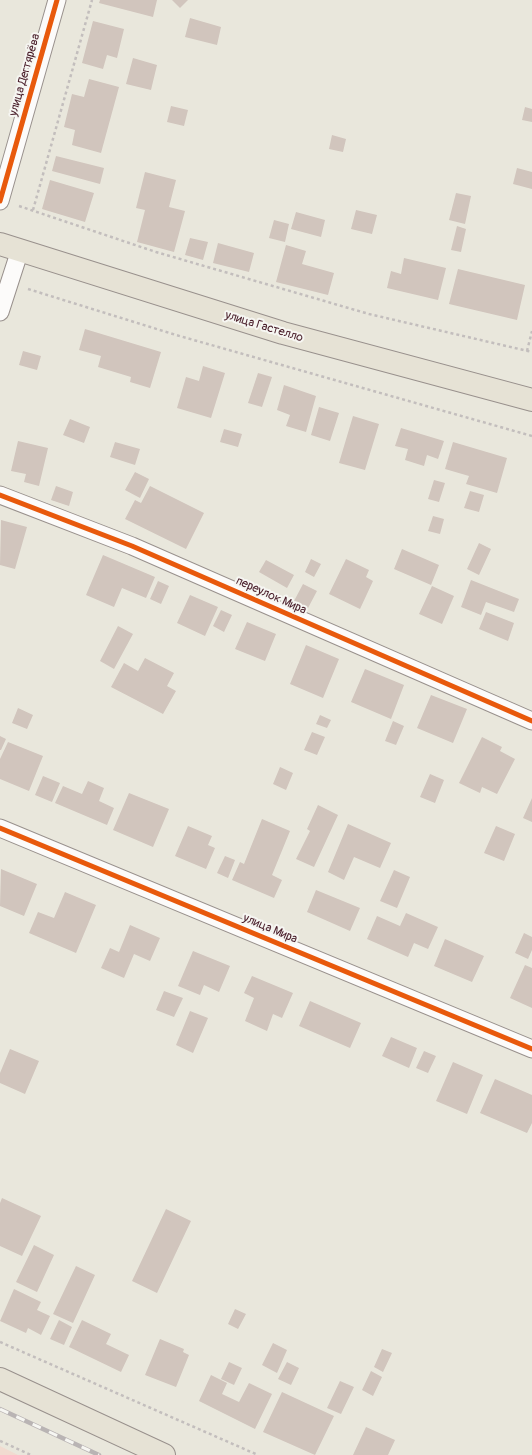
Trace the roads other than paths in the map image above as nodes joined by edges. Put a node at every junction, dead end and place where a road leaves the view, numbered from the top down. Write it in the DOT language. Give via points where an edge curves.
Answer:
graph roads {
  1 [pos="57,0"];
  2 [pos="0,200"];
  3 [pos="10,247"];
  4 [pos="0,312"];
  5 [pos="532,400"];
  6 [pos="0,495"];
  7 [pos="532,721"];
  8 [pos="0,828"];
  9 [pos="532,1049"];
  10 [pos="0,1379"];
  11 [pos="164,1455"];
  1 -- 2 [label="street, улица Дегтярёва"];
  3 -- 4 [label="street" via="9,284"];
  3 -- 5 [label="main road, улица Гастелло" via="283,333"];
  6 -- 7 [label="street, переулок Мира" via="132,546"];
  8 -- 9 [label="street, улица Мира"];
  10 -- 11 [label="main road"];
}
